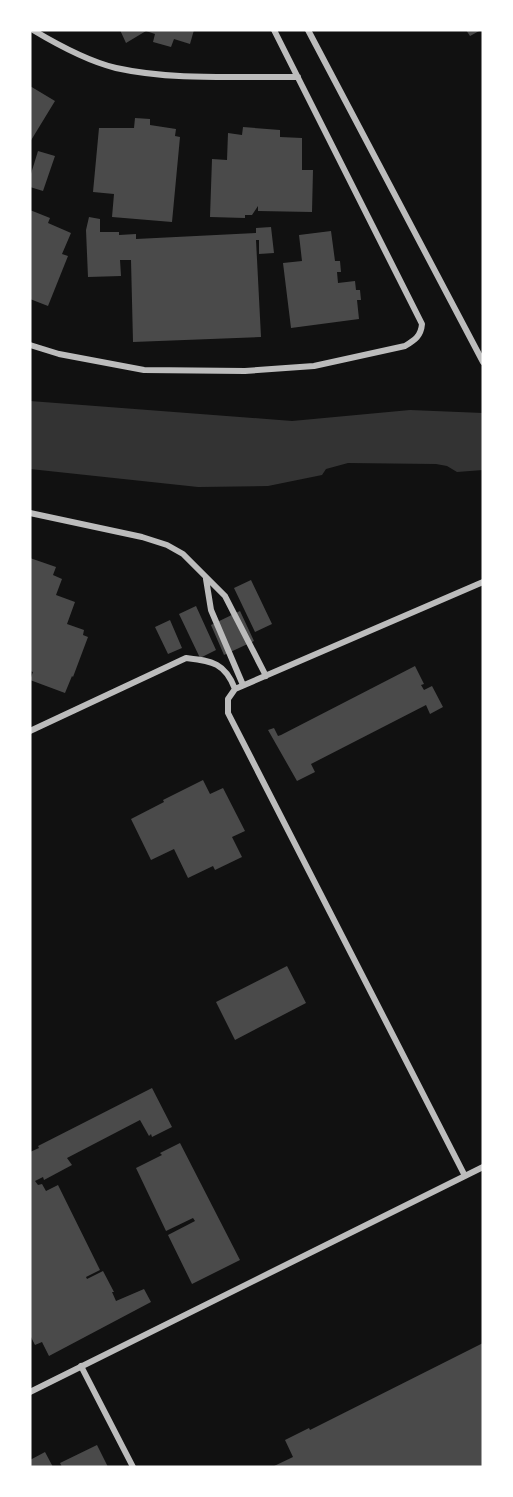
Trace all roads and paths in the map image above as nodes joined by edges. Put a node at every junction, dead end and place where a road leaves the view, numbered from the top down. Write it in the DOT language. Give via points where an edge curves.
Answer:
graph roads {
  1 [pos="33,30"];
  2 [pos="274,30"];
  3 [pos="308,30"];
  4 [pos="298,78"];
  5 [pos="30,345"];
  6 [pos="483,362"];
  7 [pos="30,513"];
  8 [pos="206,579"];
  9 [pos="483,582"];
  10 [pos="266,676"];
  11 [pos="243,685"];
  12 [pos="235,688"];
  13 [pos="30,731"];
  14 [pos="483,1167"];
  15 [pos="465,1176"];
  16 [pos="81,1366"];
  17 [pos="30,1392"];
  18 [pos="133,1467"];
  1 -- 4 [label="street" via="61,47 114,68 170,76"];
  2 -- 4 [label="street"];
  3 -- 6 [label="street"];
  4 -- 5 [label="street" via="422,324 417,339 405,346 314,366 245,371 144,370"];
  7 -- 8 [label="street" via="167,545 183,554"];
  8 -- 10 [label="street" via="225,596"];
  8 -- 11 [label="street" via="211,610"];
  9 -- 10 [label="street"];
  10 -- 11 [label="street"];
  11 -- 12 [label="street"];
  12 -- 13 [label="street" via="231,676 212,661 186,658"];
  12 -- 15 [label="street" via="228,699 228,713"];
  14 -- 15 [label="street"];
  15 -- 16 [label="street"];
  16 -- 17 [label="street"];
  16 -- 18 [label="street"];
}
